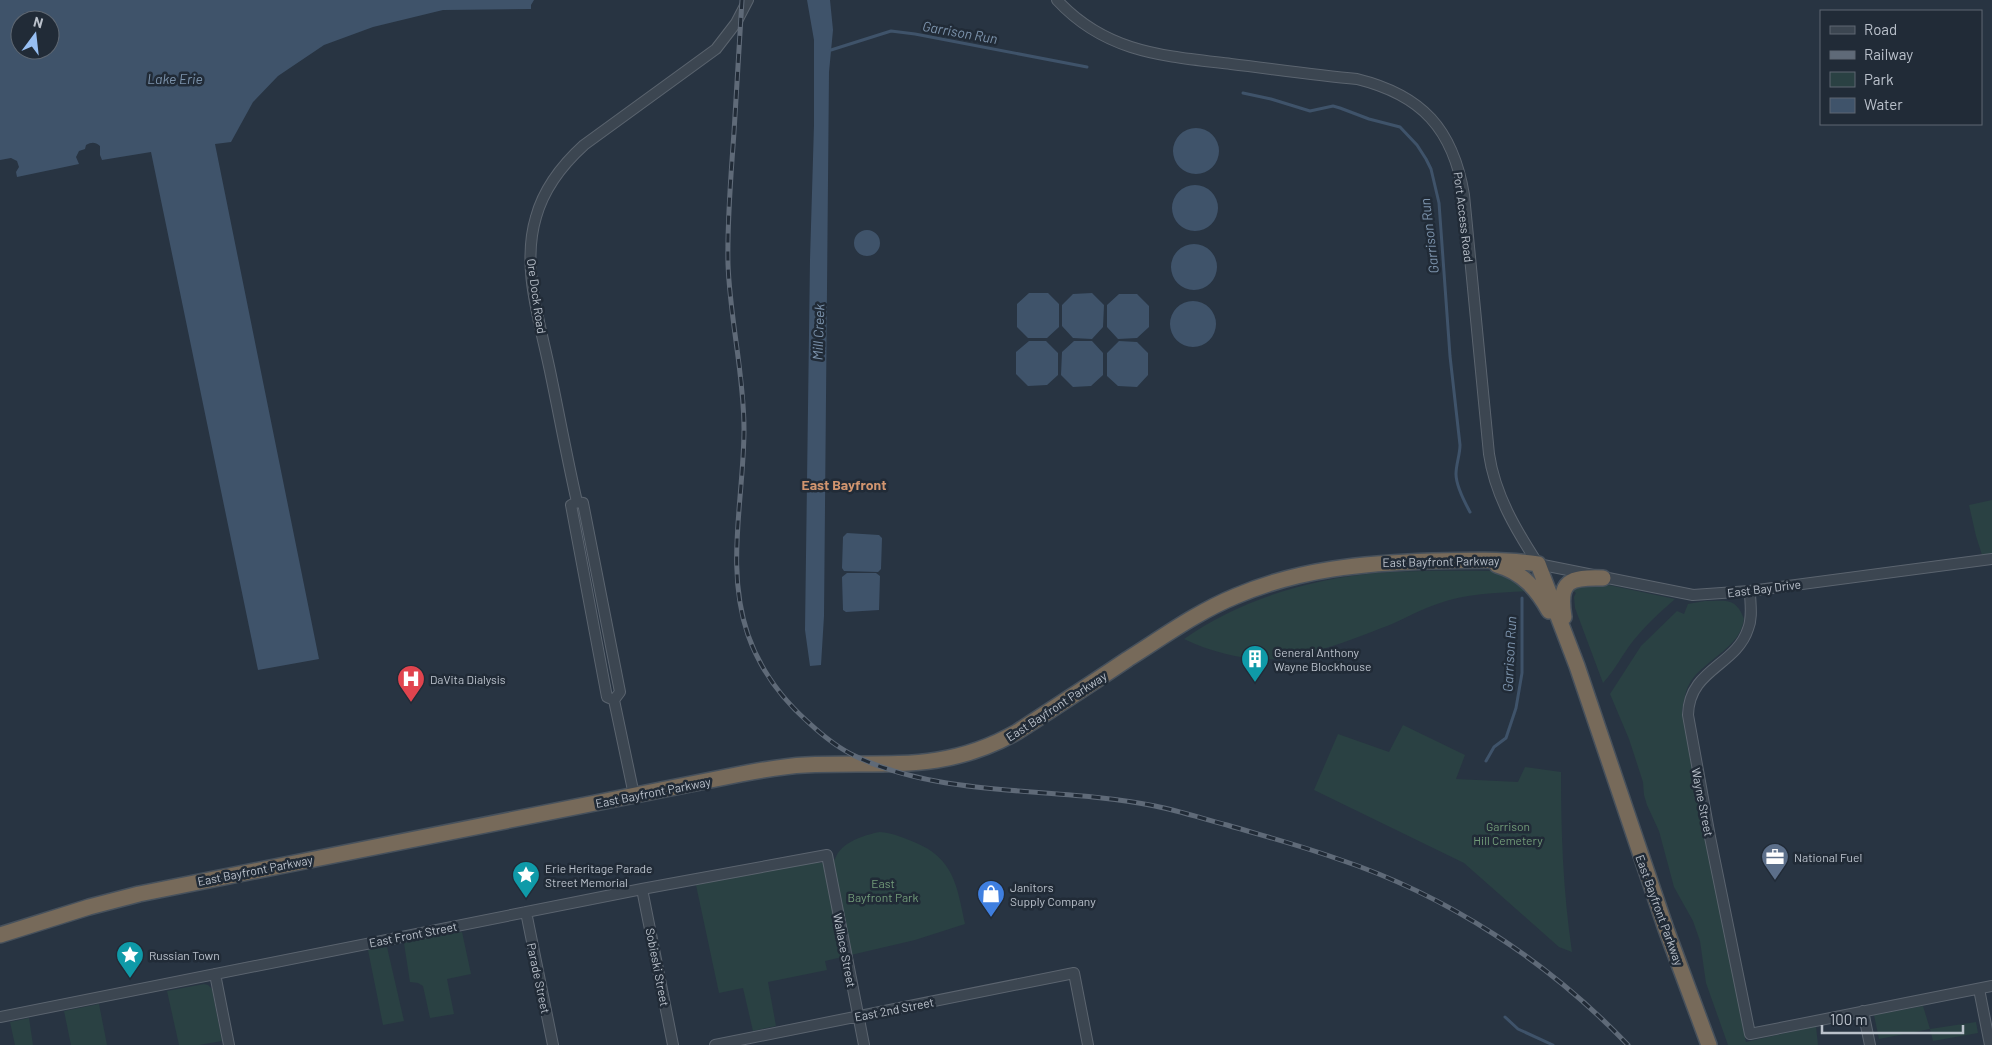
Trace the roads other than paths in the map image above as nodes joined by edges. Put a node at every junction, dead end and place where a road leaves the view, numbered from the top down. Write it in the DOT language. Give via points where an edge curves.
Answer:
graph roads {
  1 [pos="748,0"];
  2 [pos="1057,0"];
  3 [pos="1992,559"];
  4 [pos="1479,560"];
  5 [pos="1538,564"];
  6 [pos="1604,578"];
  7 [pos="1750,591"];
  8 [pos="1568,643"];
  9 [pos="634,795"];
  10 [pos="827,856"];
  11 [pos="642,888"];
  12 [pos="526,912"];
  13 [pos="0,935"];
  14 [pos="214,974"];
  15 [pos="1992,986"];
  16 [pos="1979,989"];
  17 [pos="1863,1011"];
  18 [pos="858,1016"];
  19 [pos="0,1017"];
  20 [pos="229,1045"];
  21 [pos="553,1045"];
  22 [pos="673,1045"];
  23 [pos="715,1045"];
  24 [pos="864,1045"];
  25 [pos="1088,1045"];
  26 [pos="1709,1045"];
  27 [pos="1870,1045"];
  28 [pos="1990,1045"];
  1 -- 9 [label="street, Ore Dock Road" via="736,23 716,49 568,160 540,206 530,252 534,291 577,502 571,505 595,636 607,696 614,700"];
  2 -- 5 [label="street, Port Access Road" via="1092,29 1132,49 1364,81 1406,97 1439,128 1452,149 1461,181 1493,476 1511,518"];
  3 -- 7 [label="street, East Bay Drive"];
  4 -- 5 [label="highway, East Bayfront Parkway"];
  4 -- 8 [label="highway" via="1505,567 1524,578 1545,603"];
  4 -- 9 [label="highway, East Bayfront Parkway" via="1350,565 1290,576 1260,586 1185,622 998,743 961,756 904,764 785,767"];
  5 -- 6 [label="street, East Bay Drive"];
  5 -- 8 [label="highway, East Bayfront Parkway"];
  6 -- 7 [label="street, East Bay Drive" via="1693,595"];
  6 -- 8 [label="highway" via="1578,578 1566,587 1562,600"];
  7 -- 17 [label="street, Wayne Street" via="1750,622 1745,637 1696,685 1688,710 1691,740 1750,1034"];
  8 -- 26 [label="highway, East Bayfront Parkway"];
  9 -- 13 [label="highway, East Bayfront Parkway" via="139,894"];
  10 -- 11 [label="street, East Front Street"];
  10 -- 18 [label="street, Wallace Street"];
  11 -- 12 [label="street, East Front Street"];
  11 -- 22 [label="street, Sobieski Street"];
  12 -- 14 [label="street, East Front Street"];
  12 -- 21 [label="street, Parade Street"];
  14 -- 19 [label="street, East Front Street"];
  14 -- 20 [label="street"];
  15 -- 16 [label="street"];
  16 -- 17 [label="street"];
  16 -- 28 [label="street"];
  17 -- 27 [label="street"];
  18 -- 23 [label="street, East 2nd Street"];
  18 -- 24 [label="street, Wallace Street"];
  18 -- 25 [label="street, East 2nd Street" via="1074,973"];
}
